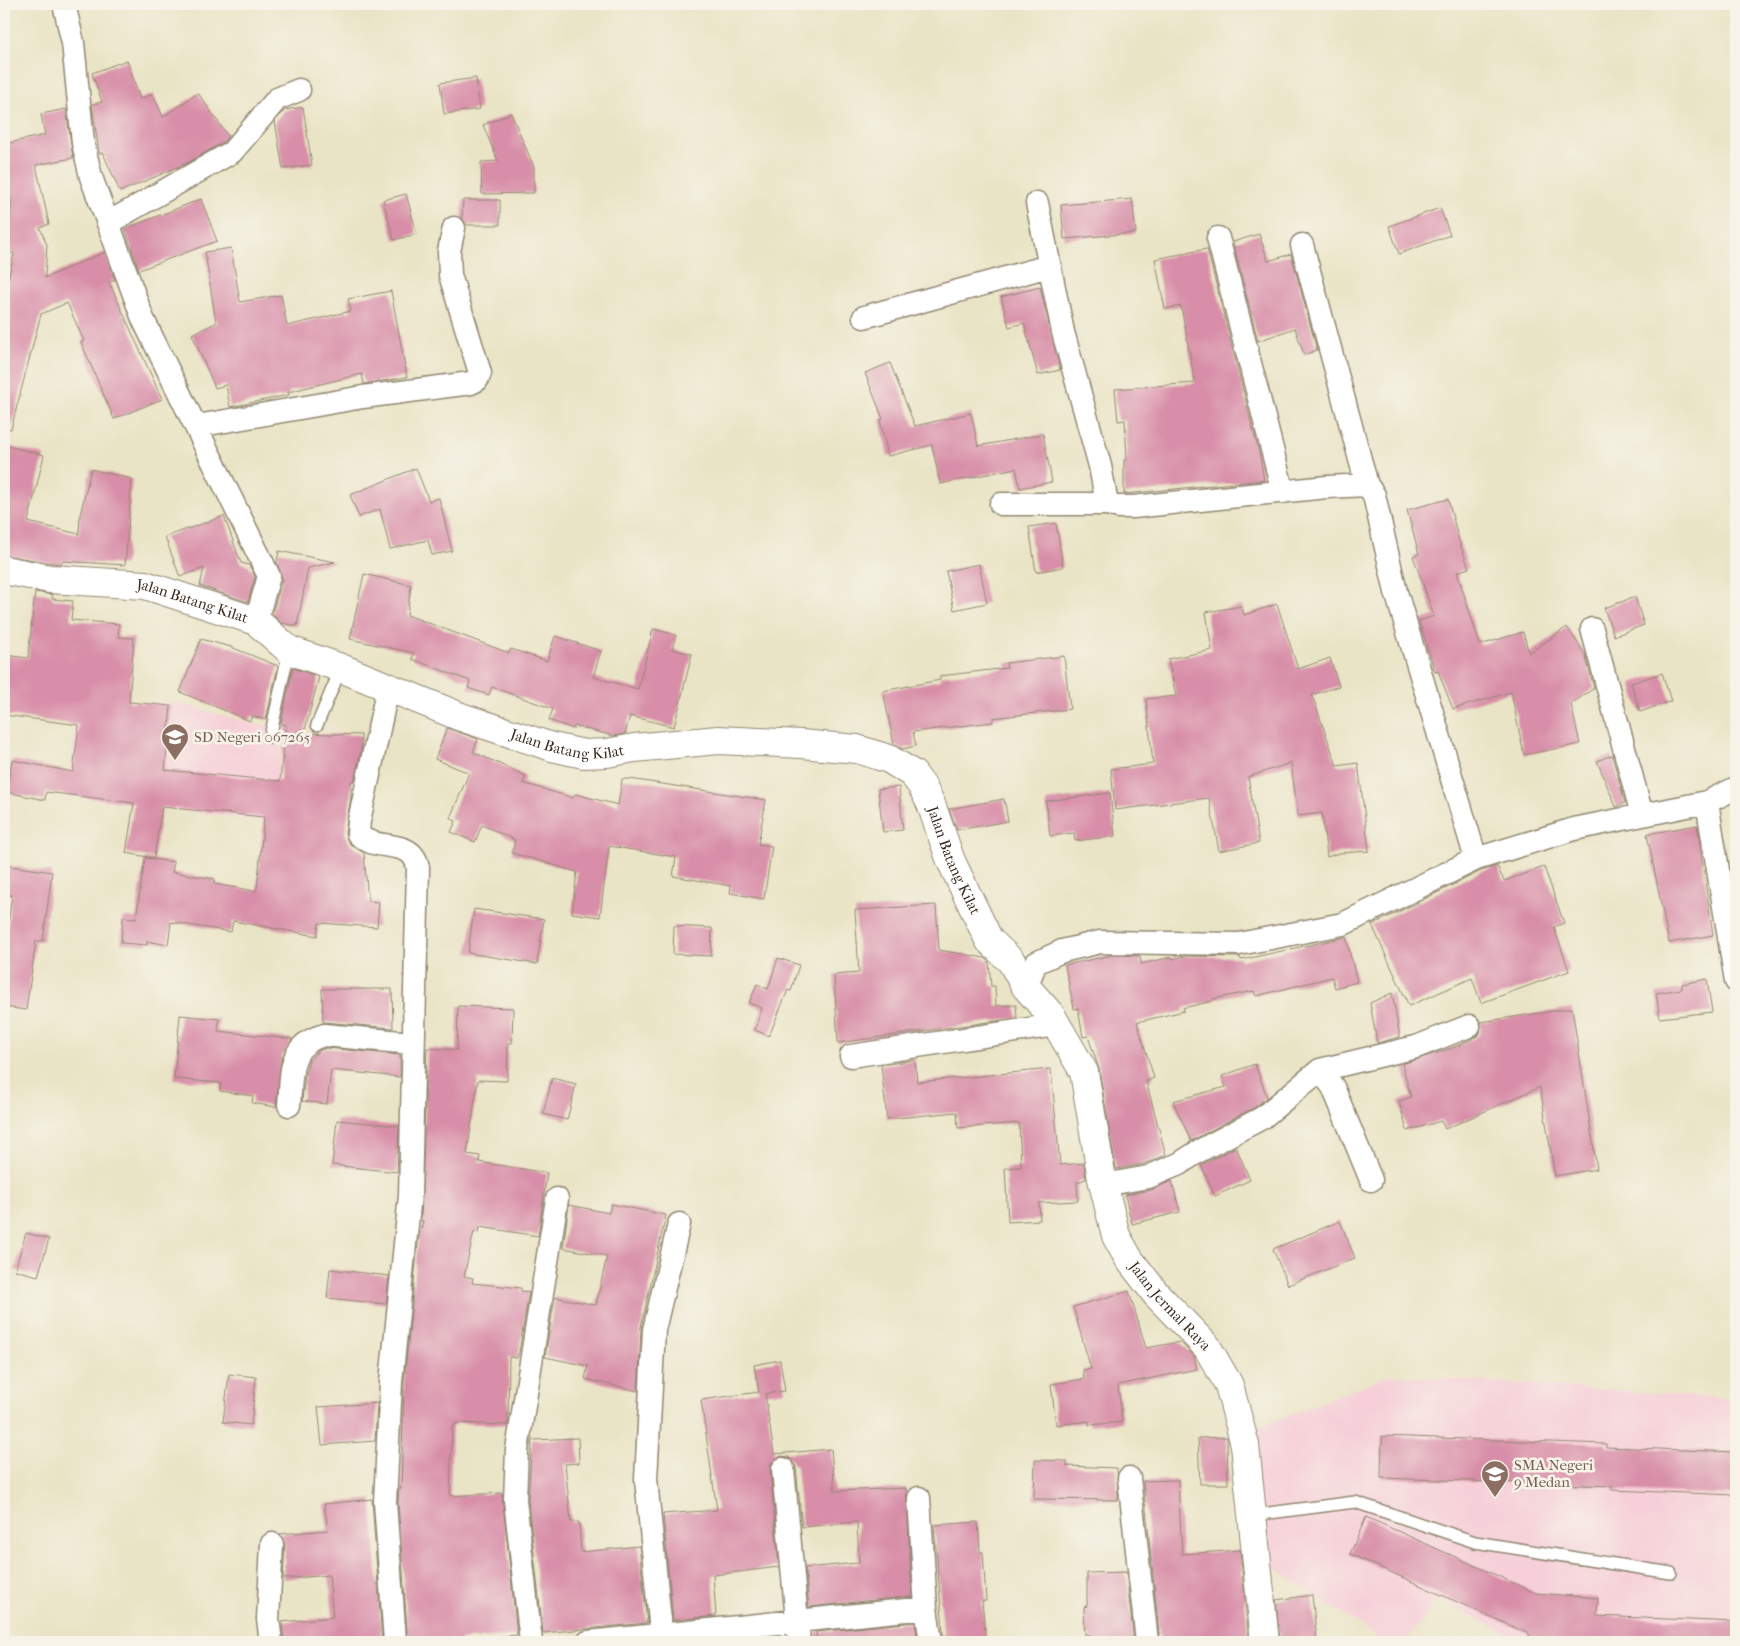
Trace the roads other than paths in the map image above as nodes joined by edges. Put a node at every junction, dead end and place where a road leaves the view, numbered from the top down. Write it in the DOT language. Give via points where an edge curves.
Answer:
graph roads {
  1 [pos="64,4"];
  2 [pos="299,90"];
  3 [pos="1037,203"];
  4 [pos="108,223"];
  5 [pos="454,228"];
  6 [pos="1218,238"];
  7 [pos="1302,245"];
  8 [pos="1049,266"];
  9 [pos="864,318"];
  10 [pos="197,426"];
  11 [pos="1367,485"];
  12 [pos="1283,492"];
  13 [pos="1001,504"];
  14 [pos="1107,504"];
  15 [pos="4,570"];
  16 [pos="256,621"];
  17 [pos="1592,628"];
  18 [pos="289,650"];
  19 [pos="341,668"];
  20 [pos="388,687"];
  21 [pos="318,725"];
  22 [pos="270,736"];
  23 [pos="1736,788"];
  24 [pos="1707,802"];
  25 [pos="1642,815"];
  26 [pos="1476,859"];
  27 [pos="1736,981"];
  28 [pos="1026,987"];
  29 [pos="1056,1025"];
  30 [pos="1470,1026"];
  31 [pos="412,1043"];
  32 [pos="851,1056"];
  33 [pos="1320,1070"];
  34 [pos="289,1104"];
  35 [pos="1102,1179"];
  36 [pos="1371,1180"];
  37 [pos="557,1199"];
  38 [pos="679,1224"];
  39 [pos="783,1469"];
  40 [pos="1129,1478"];
  41 [pos="919,1498"];
  42 [pos="1252,1515"];
  43 [pos="272,1544"];
  44 [pos="1671,1573"];
  45 [pos="926,1608"];
  46 [pos="798,1632"];
  47 [pos="661,1638"];
  48 [pos="271,1642"];
  49 [pos="395,1642"];
  50 [pos="531,1642"];
  51 [pos="588,1642"];
  52 [pos="931,1642"];
  53 [pos="1147,1642"];
  54 [pos="1264,1642"];
  1 -- 4 [label="street" via="74,43 83,143"];
  2 -- 4 [label="street" via="277,99 232,152"];
  3 -- 8 [label="street"];
  4 -- 10 [label="street" via="143,319"];
  5 -- 10 [label="street" via="450,275 480,373 476,380 470,384 363,397"];
  6 -- 12 [label="street"];
  7 -- 11 [label="street"];
  8 -- 9 [label="street"];
  8 -- 14 [label="street"];
  10 -- 16 [label="street" via="269,576"];
  11 -- 12 [label="street"];
  11 -- 26 [label="street" via="1374,495 1396,592"];
  12 -- 14 [label="street" via="1133,507"];
  13 -- 14 [label="street"];
  15 -- 16 [label="street, Jalan Batang Kilat" via="50,579 145,585"];
  16 -- 18 [label="street, Jalan Batang Kilat"];
  17 -- 25 [label="street"];
  18 -- 19 [label="street, Jalan Batang Kilat"];
  18 -- 22 [label="lane"];
  19 -- 20 [label="street, Jalan Batang Kilat"];
  19 -- 21 [label="lane"];
  20 -- 28 [label="street, Jalan Batang Kilat" via="516,737 584,754 718,740 857,749 889,759 913,774 922,786 972,909 989,940 1011,961"];
  20 -- 31 [label="street" via="358,834 366,842 409,850 416,858"];
  23 -- 24 [label="street"];
  24 -- 25 [label="street"];
  24 -- 27 [label="street"];
  25 -- 26 [label="street" via="1574,829"];
  26 -- 28 [label="street" via="1343,924 1239,944 1100,942 1062,951 1036,963"];
  28 -- 29 [label="street, Jalan Jermal Raya"];
  29 -- 32 [label="street"];
  29 -- 35 [label="street, Jalan Jermal Raya" via="1084,1072"];
  30 -- 33 [label="street" via="1416,1047"];
  31 -- 34 [label="street" via="324,1035 312,1038 300,1047 294,1058"];
  31 -- 49 [label="street" via="410,1196 392,1382 386,1502"];
  33 -- 35 [label="street" via="1262,1118 1179,1164 1148,1177 1115,1183"];
  33 -- 36 [label="street" via="1333,1087"];
  35 -- 42 [label="street, Jalan Jermal Raya" via="1116,1236 1129,1259 1156,1294 1207,1347 1229,1385 1245,1445"];
  37 -- 50 [label="street" via="517,1450 514,1500"];
  38 -- 47 [label="street" via="654,1330 646,1478"];
  39 -- 46 [label="street"];
  40 -- 53 [label="street"];
  41 -- 45 [label="street"];
  42 -- 44 [label="lane" via="1355,1502 1475,1542"];
  42 -- 54 [label="street, Jalan Jermal Raya"];
  43 -- 48 [label="street" via="268,1618"];
  45 -- 46 [label="street"];
  45 -- 52 [label="street"];
  46 -- 47 [label="street"];
  47 -- 51 [label="street"];
}
